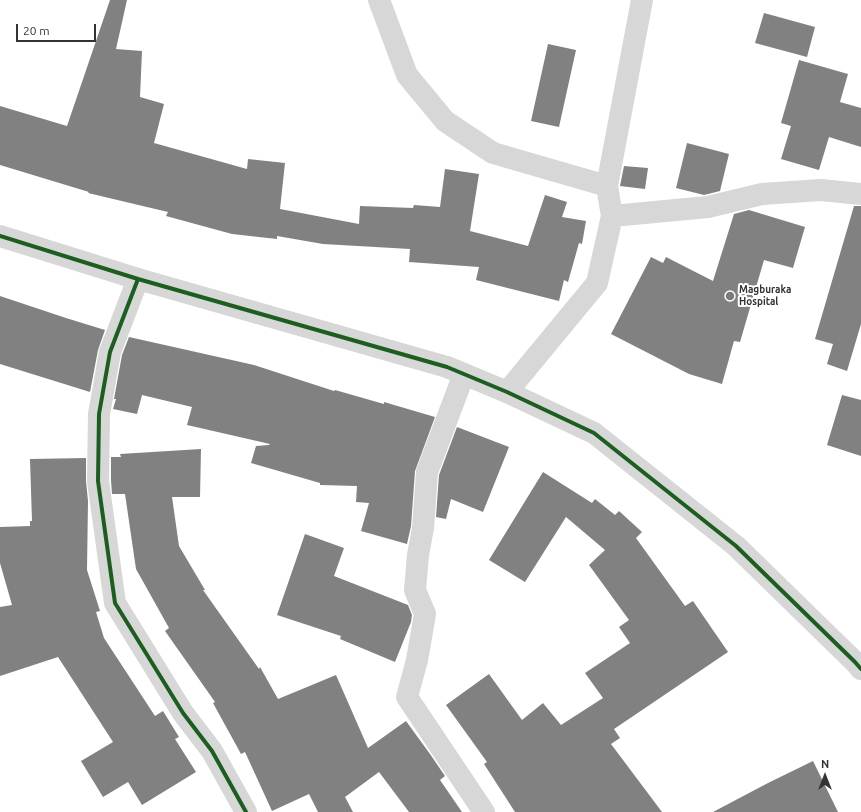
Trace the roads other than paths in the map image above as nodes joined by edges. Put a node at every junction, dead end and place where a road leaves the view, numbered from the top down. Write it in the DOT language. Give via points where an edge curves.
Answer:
graph roads {
  1 [pos="379,0"];
  2 [pos="642,0"];
  3 [pos="607,186"];
  4 [pos="861,194"];
  5 [pos="612,216"];
  6 [pos="0,236"];
  7 [pos="138,279"];
  8 [pos="464,374"];
  9 [pos="507,392"];
  10 [pos="861,669"];
  11 [pos="246,812"];
  12 [pos="484,812"];
  1 -- 3 [label="street" via="407,75 445,122 493,153"];
  2 -- 3 [label="street"];
  3 -- 5 [label="street"];
  4 -- 5 [label="street" via="821,190 762,194 708,207"];
  5 -- 9 [label="street" via="597,283"];
  6 -- 7 [label="street"];
  7 -- 8 [label="street"];
  7 -- 11 [label="street" via="110,352 99,414 98,481 115,604 183,713 212,751"];
  8 -- 9 [label="street"];
  8 -- 12 [label="street" via="427,472 415,590 425,614 407,698"];
  9 -- 10 [label="street" via="594,433 736,546"];
}
